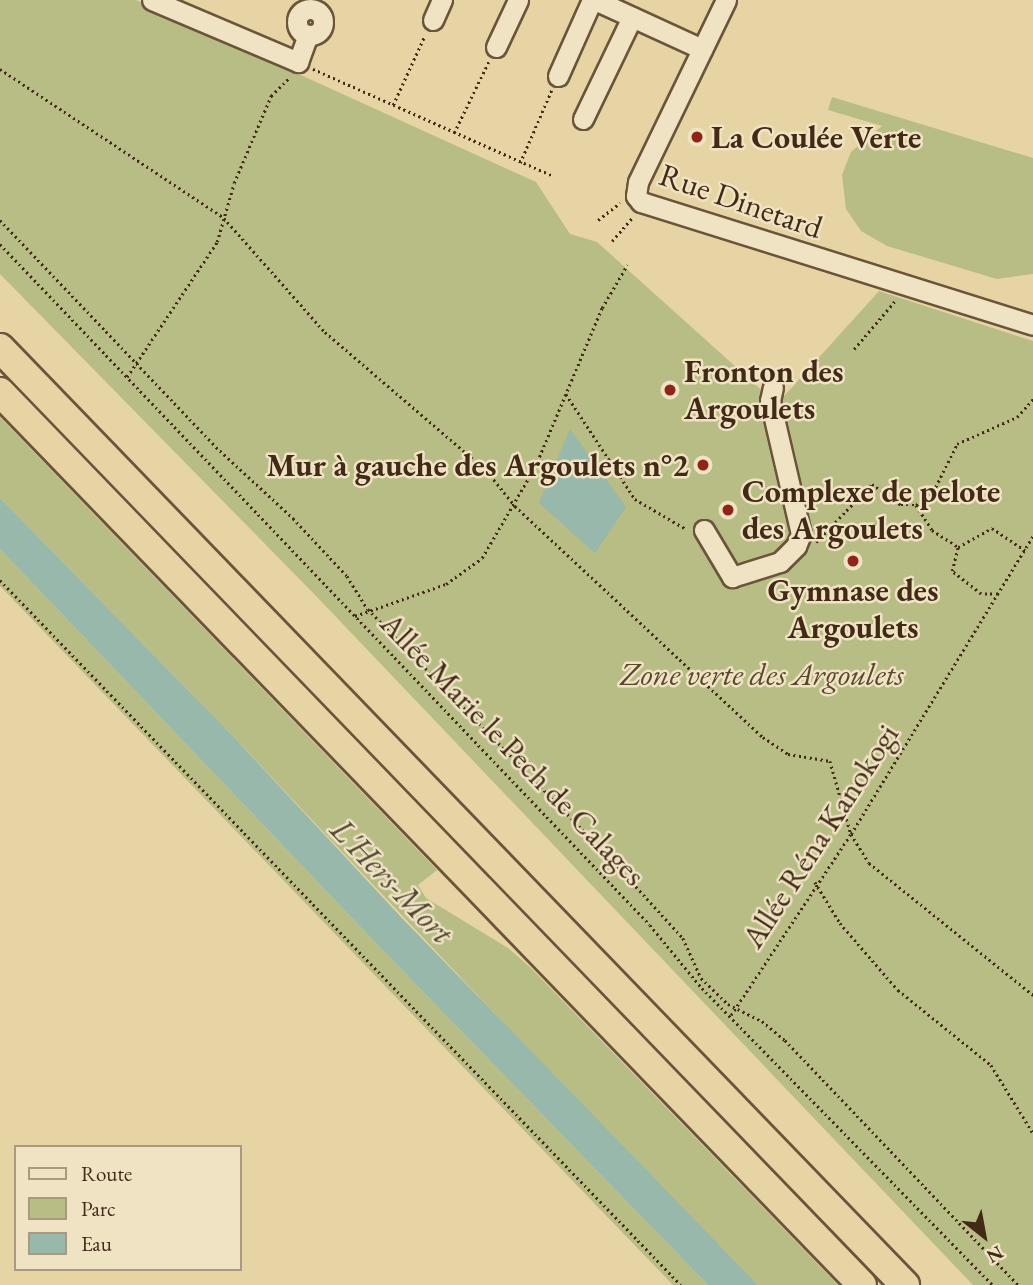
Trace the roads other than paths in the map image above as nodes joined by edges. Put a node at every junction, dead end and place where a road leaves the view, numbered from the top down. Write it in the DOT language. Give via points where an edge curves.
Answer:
graph roads {
  1 [pos="152,0"];
  2 [pos="442,0"];
  3 [pos="519,0"];
  4 [pos="593,0"];
  5 [pos="726,0"];
  6 [pos="317,5"];
  7 [pos="632,17"];
  8 [pos="433,20"];
  9 [pos="496,47"];
  10 [pos="702,49"];
  11 [pos="558,76"];
  12 [pos="583,118"];
  13 [pos="1033,325"];
  14 [pos="0,348"];
  15 [pos="773,387"];
  16 [pos="0,392"];
  17 [pos="704,530"];
  18 [pos="862,1285"];
  19 [pos="905,1285"];
  1 -- 6 [label="street" via="298,62 308,35 322,26"];
  2 -- 8 [label="street"];
  3 -- 9 [label="street"];
  4 -- 7 [label="street"];
  4 -- 11 [label="street"];
  5 -- 10 [label="street, Rue Dinetard"];
  7 -- 10 [label="street"];
  7 -- 12 [label="street"];
  10 -- 13 [label="street, Rue Dinetard" via="638,182 639,199 764,244"];
  14 -- 19 [label="highway"];
  15 -- 17 [label="street" via="770,401 801,534 780,562 732,577"];
  16 -- 18 [label="highway"];
}
